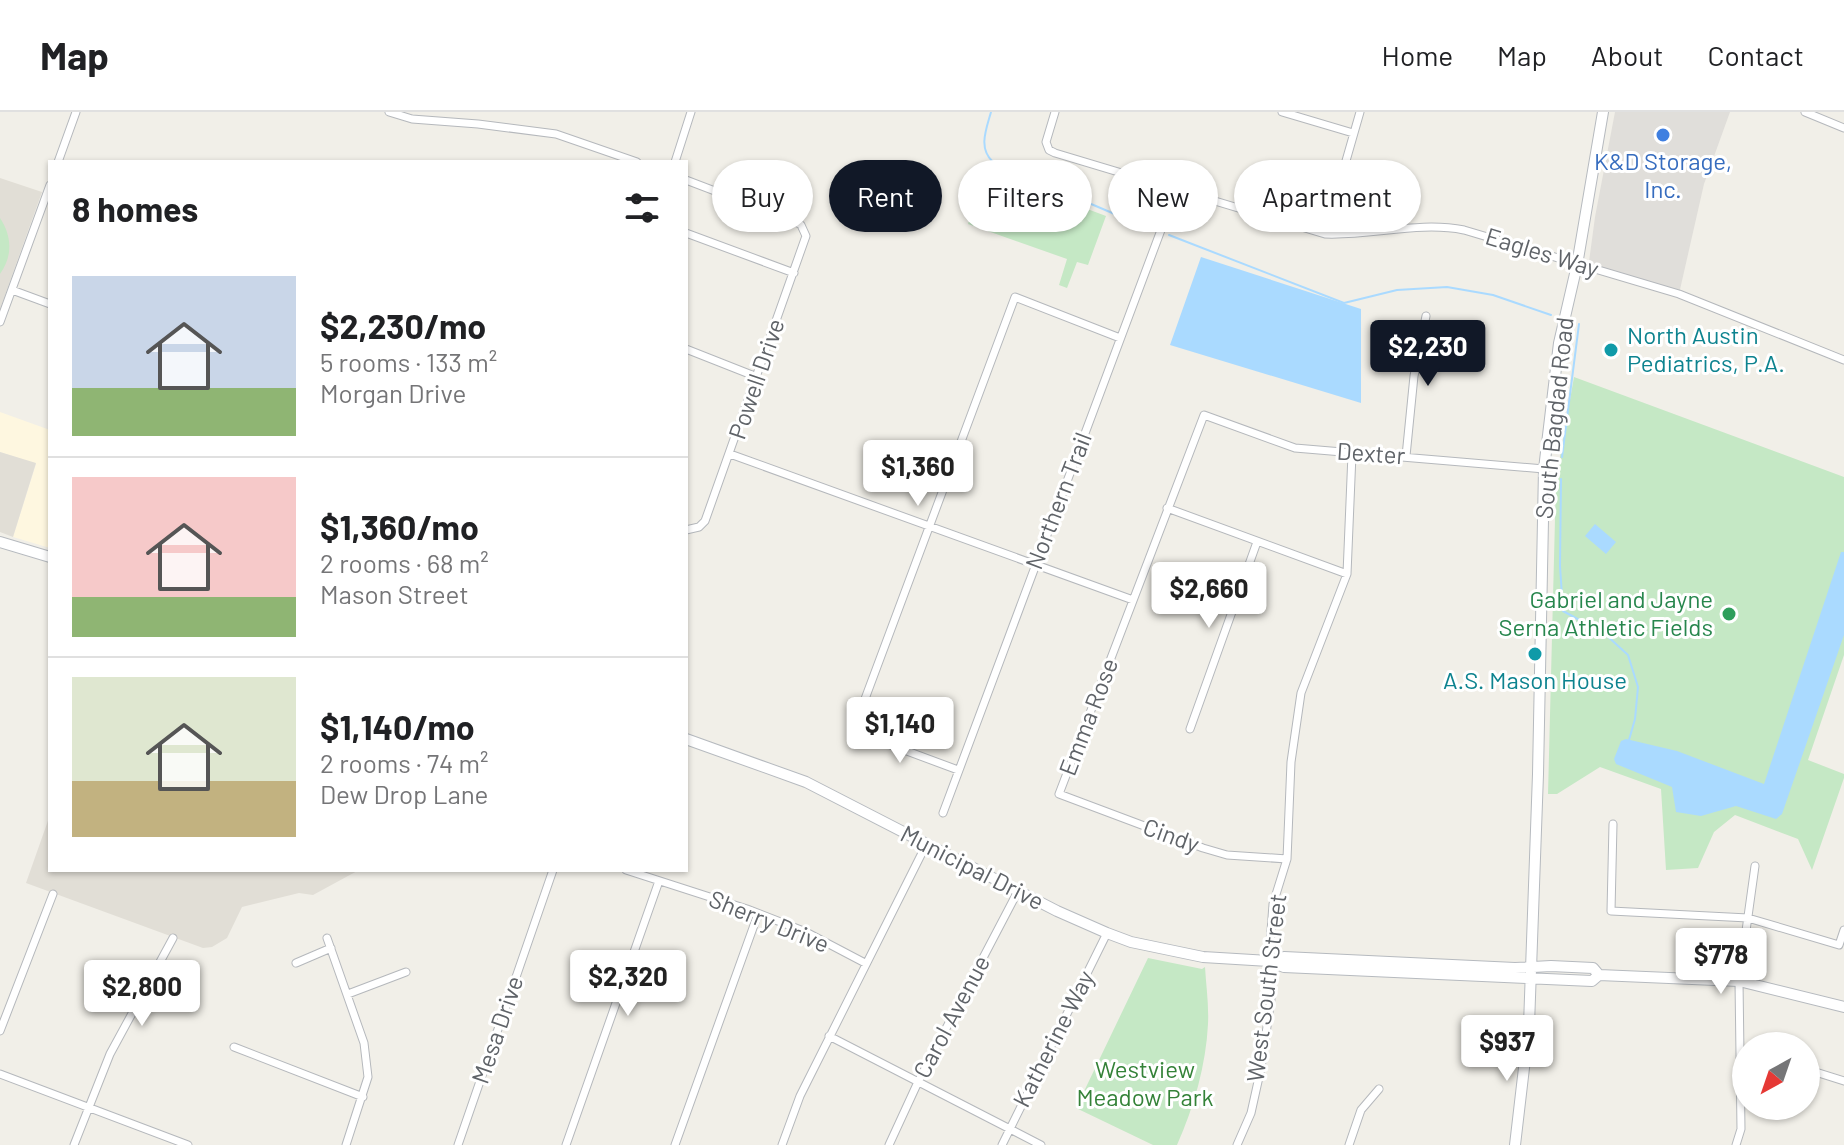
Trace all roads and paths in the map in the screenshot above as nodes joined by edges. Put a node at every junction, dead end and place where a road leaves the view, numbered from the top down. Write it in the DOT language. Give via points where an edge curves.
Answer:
graph roads {
  1 [pos="76,112"];
  2 [pos="389,112"];
  3 [pos="691,112"];
  4 [pos="1055,112"];
  5 [pos="1282,112"];
  6 [pos="1360,112"];
  7 [pos="1603,112"];
  8 [pos="1805,112"];
  9 [pos="1844,128"];
  10 [pos="1353,133"];
  11 [pos="59,160"];
  12 [pos="631,160"];
  13 [pos="676,160"];
  14 [pos="1108,169"];
  15 [pos="688,181"];
  16 [pos="48,191"];
  17 [pos="1218,202"];
  18 [pos="1160,232"];
  19 [pos="688,234"];
  20 [pos="1325,234"];
  21 [pos="1577,265"];
  22 [pos="794,273"];
  23 [pos="12,290"];
  24 [pos="48,303"];
  25 [pos="1426,316"];
  26 [pos="0,322"];
  27 [pos="1120,338"];
  28 [pos="688,350"];
  29 [pos="1844,360"];
  30 [pos="757,377"];
  31 [pos="1204,415"];
  32 [pos="730,454"];
  33 [pos="1352,454"];
  34 [pos="1406,456"];
  35 [pos="1544,469"];
  36 [pos="1167,508"];
  37 [pos="928,525"];
  38 [pos="688,529"];
  39 [pos="0,542"];
  40 [pos="1257,542"];
  41 [pos="48,556"];
  42 [pos="1035,565"];
  43 [pos="1347,574"];
  44 [pos="1133,600"];
  45 [pos="1190,729"];
  46 [pos="688,740"];
  47 [pos="958,770"];
  48 [pos="1059,794"];
  49 [pos="943,813"];
  50 [pos="1613,824"];
  51 [pos="926,845"];
  52 [pos="1287,859"];
  53 [pos="1755,866"];
  54 [pos="552,872"];
  55 [pos="632,872"];
  56 [pos="659,881"];
  57 [pos="1018,891"];
  58 [pos="53,894"];
  59 [pos="758,914"];
  60 [pos="1748,918"];
  61 [pos="1844,930"];
  62 [pos="1107,933"];
  63 [pos="173,938"];
  64 [pos="327,938"];
  65 [pos="331,948"];
  66 [pos="1269,961"];
  67 [pos="296,963"];
  68 [pos="865,963"];
  69 [pos="406,972"];
  70 [pos="1531,972"];
  71 [pos="1739,981"];
  72 [pos="348,994"];
  73 [pos="1844,1007"];
  74 [pos="0,1031"];
  75 [pos="1742,1032"];
  76 [pos="829,1036"];
  77 [pos="234,1047"];
  78 [pos="1820,1073"];
  79 [pos="0,1074"];
  80 [pos="1844,1081"];
  81 [pos="918,1082"];
  82 [pos="1379,1089"];
  83 [pos="363,1097"];
  84 [pos="88,1107"];
  85 [pos="1741,1120"];
  86 [pos="1009,1128"];
  87 [pos="74,1145"];
  88 [pos="188,1145"];
  89 [pos="346,1145"];
  90 [pos="458,1145"];
  91 [pos="566,1145"];
  92 [pos="675,1145"];
  93 [pos="782,1145"];
  94 [pos="889,1145"];
  95 [pos="1002,1145"];
  96 [pos="1041,1145"];
  97 [pos="1237,1145"];
  98 [pos="1349,1145"];
  99 [pos="1515,1145"];
  100 [pos="1736,1145"];
  1 -- 11 [label="street"];
  2 -- 12 [label="street" via="424,121 556,134"];
  3 -- 13 [label="street"];
  4 -- 14 [label="street, Eagles Way" via="1047,147"];
  5 -- 10 [label="street"];
  6 -- 10 [label="street"];
  7 -- 21 [label="street, South Bagdad Road"];
  8 -- 9 [label="street"];
  10 -- 20 [label="street"];
  15 -- 22 [label="street, Powell Drive" via="796,222 806,240"];
  16 -- 23 [label="street"];
  17 -- 20 [label="street, Eagles Way"];
  18 -- 27 [label="street, Northern Trail"];
  19 -- 22 [label="street"];
  20 -- 21 [label="street, Eagles Way" via="1452,228"];
  21 -- 29 [label="street, Eagles Way" via="1679,294"];
  21 -- 35 [label="street, South Bagdad Road" via="1559,343"];
  22 -- 30 [label="street, Powell Drive"];
  23 -- 24 [label="street"];
  23 -- 26 [label="street"];
  25 -- 34 [label="street"];
  27 -- 37 [label="street" via="1015,297"];
  27 -- 42 [label="street, Northern Trail"];
  28 -- 30 [label="street"];
  30 -- 32 [label="street, Powell Drive"];
  31 -- 33 [label="street, Dexter" via="1295,448"];
  31 -- 36 [label="street, Emma Rose"];
  32 -- 37 [label="street"];
  32 -- 38 [label="street, Powell Drive" via="705,521"];
  33 -- 34 [label="street, Dexter"];
  33 -- 43 [label="street, West South Street"];
  34 -- 35 [label="street, Dexter"];
  35 -- 70 [label="street, South Bagdad Road"];
  36 -- 40 [label="street"];
  36 -- 44 [label="street, Emma Rose"];
  37 -- 42 [label="street"];
  37 -- 47 [label="street" via="853,731"];
  39 -- 41 [label="street"];
  40 -- 43 [label="street"];
  40 -- 45 [label="street"];
  42 -- 44 [label="street"];
  42 -- 47 [label="street, Northern Trail"];
  43 -- 52 [label="street, West South Street" via="1301,693 1291,762"];
  44 -- 48 [label="street, Emma Rose"];
  46 -- 51 [label="street, Municipal Drive" via="794,777"];
  47 -- 49 [label="street, Northern Trail"];
  48 -- 52 [label="street, Cindy" via="1227,855"];
  50 -- 60 [label="street" via="1611,911"];
  51 -- 57 [label="street, Municipal Drive"];
  51 -- 68 [label="street"];
  52 -- 66 [label="street, West South Street" via="1273,904"];
  53 -- 60 [label="street"];
  54 -- 90 [label="street, Mesa Drive"];
  55 -- 56 [label="street, Sherry Drive"];
  56 -- 59 [label="street, Sherry Drive"];
  56 -- 91 [label="street"];
  57 -- 62 [label="street, Municipal Drive"];
  57 -- 81 [label="street, Carol Avenue"];
  58 -- 74 [label="street"];
  59 -- 68 [label="street, Sherry Drive"];
  59 -- 92 [label="street"];
  60 -- 61 [label="street" via="1839,945"];
  60 -- 71 [label="street"];
  62 -- 66 [label="street, Municipal Drive" via="1178,953"];
  62 -- 86 [label="street, Katherine Way"];
  63 -- 84 [label="street" via="110,1054"];
  64 -- 65 [label="street"];
  65 -- 67 [label="street"];
  65 -- 72 [label="street"];
  66 -- 70 [label="street, Municipal Drive" via="1284,967"];
  66 -- 97 [label="street, West South Street" via="1271,999 1261,1068"];
  68 -- 76 [label="street"];
  69 -- 72 [label="street"];
  70 -- 71 [label="street, Municipal Drive" via="1592,981 1599,975"];
  70 -- 99 [label="street, South Bagdad Road"];
  71 -- 73 [label="street, Municipal Drive"];
  71 -- 75 [label="street"];
  72 -- 83 [label="street" via="364,1043 368,1077"];
  76 -- 81 [label="street"];
  76 -- 93 [label="street"];
  77 -- 83 [label="street"];
  78 -- 80 [label="street"];
  79 -- 84 [label="street"];
  81 -- 86 [label="street"];
  81 -- 94 [label="street, Carol Avenue"];
  82 -- 98 [label="street" via="1361,1110"];
  83 -- 89 [label="street"];
  84 -- 87 [label="street"];
  84 -- 88 [label="street"];
  85 -- 100 [label="street"];
  86 -- 95 [label="street, Katherine Way"];
  86 -- 96 [label="street"];
}
